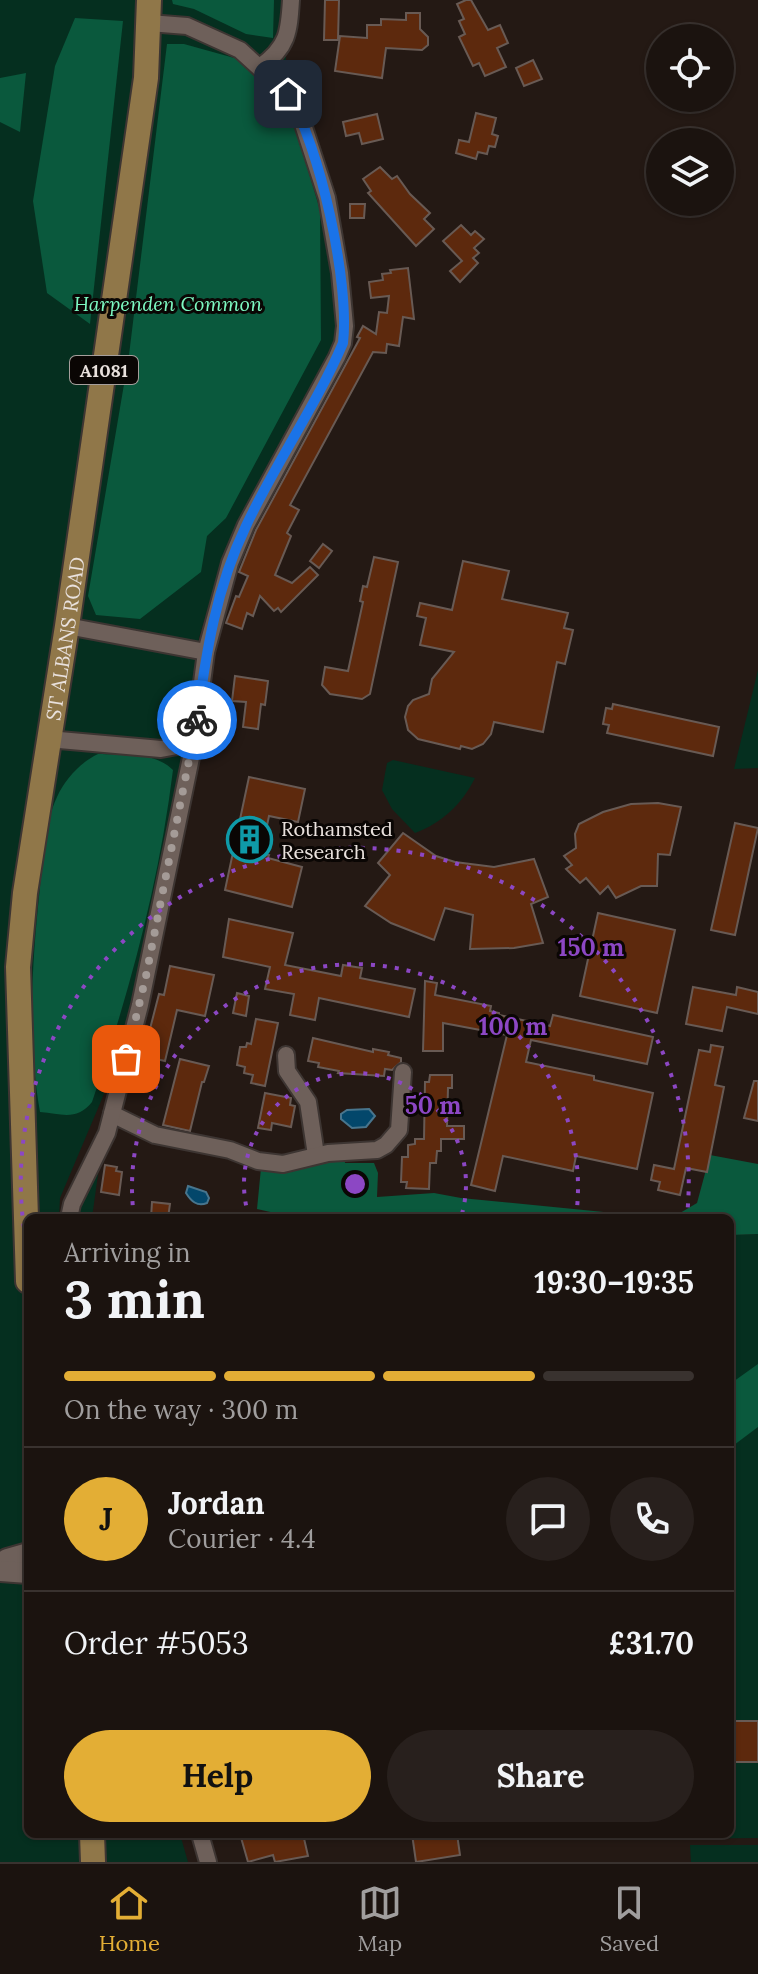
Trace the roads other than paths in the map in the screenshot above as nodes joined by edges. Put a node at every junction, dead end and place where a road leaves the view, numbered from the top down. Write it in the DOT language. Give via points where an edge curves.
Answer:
graph roads {
  1 [pos="291,0"];
  2 [pos="149,11"];
  3 [pos="260,67"];
  4 [pos="67,626"];
  5 [pos="206,652"];
  6 [pos="48,739"];
  7 [pos="194,743"];
  8 [pos="286,1055"];
  9 [pos="403,1072"];
  10 [pos="112,1114"];
  11 [pos="316,1155"];
  12 [pos="26,1214"];
  13 [pos="70,1214"];
  14 [pos="24,1554"];
  15 [pos="0,1569"];
  16 [pos="24,1572"];
  17 [pos="92,1838"];
  18 [pos="201,1838"];
  19 [pos="93,1862"];
  20 [pos="208,1862"];
  1 -- 3 [label="street" via="288,38"];
  2 -- 3 [label="street" via="240,50"];
  2 -- 4 [label="main road, ST ALBANS ROAD / A1081" via="146,78"];
  3 -- 5 [label="street" via="298,109 322,184 345,326 337,357 246,525"];
  4 -- 5 [label="street"];
  4 -- 6 [label="main road, ST ALBANS ROAD / A1081"];
  5 -- 7 [label="street"];
  6 -- 7 [label="street" via="161,749"];
  6 -- 12 [label="main road, ST ALBANS ROAD / A1081" via="18,967"];
  7 -- 10 [label="street"];
  8 -- 11 [label="street" via="287,1071 308,1102"];
  9 -- 11 [label="street" via="399,1130 393,1139 377,1150"];
  10 -- 11 [label="street" via="155,1135 258,1161 283,1164"];
  10 -- 13 [label="street"];
  14 -- 15 [label="street" via="7,1559"];
  15 -- 16 [label="street"];
  17 -- 19 [label="main road"];
  18 -- 20 [label="street"];
}
